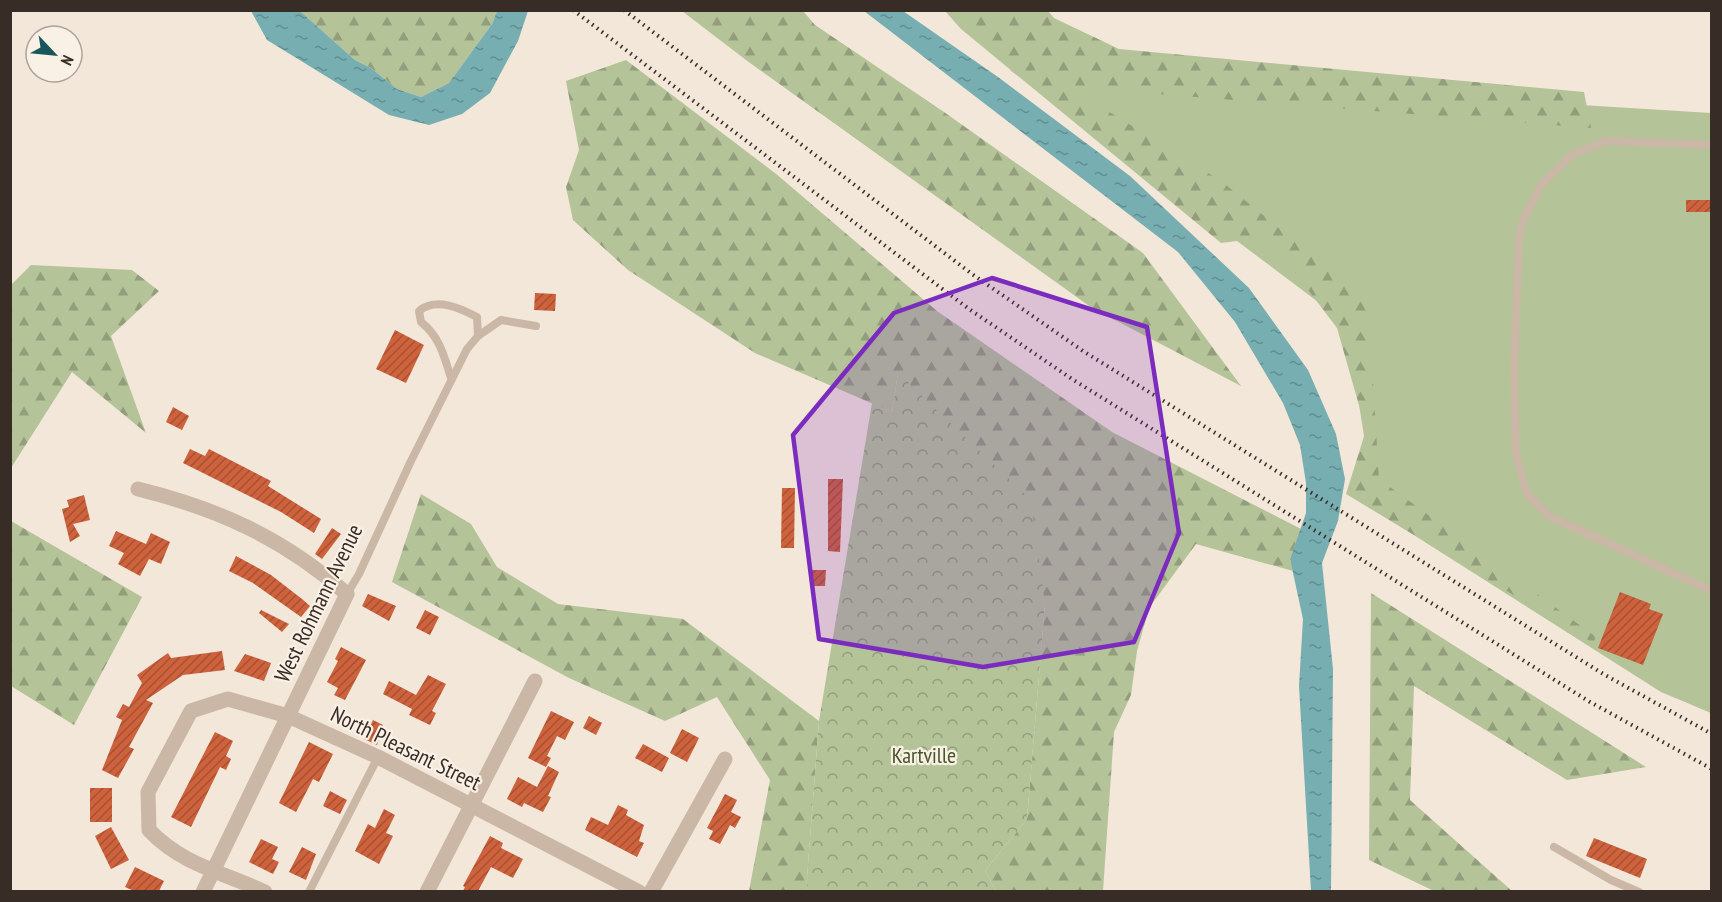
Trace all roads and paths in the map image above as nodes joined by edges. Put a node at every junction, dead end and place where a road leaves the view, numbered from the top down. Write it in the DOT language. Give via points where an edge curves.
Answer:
graph roads {
  1 [pos="1712,145"];
  2 [pos="536,326"];
  3 [pos="478,336"];
  4 [pos="451,378"];
  5 [pos="138,489"];
  6 [pos="1712,591"];
  7 [pos="346,594"];
  8 [pos="535,681"];
  9 [pos="288,716"];
  10 [pos="378,757"];
  11 [pos="725,759"];
  12 [pos="469,805"];
  13 [pos="1554,847"];
  14 [pos="213,870"];
  15 [pos="202,891"];
  16 [pos="265,891"];
  17 [pos="309,891"];
  18 [pos="427,891"];
  19 [pos="639,891"];
  20 [pos="651,891"];
  21 [pos="1639,891"];
  1 -- 6 [label="lane" via="1606,141 1572,155 1541,185 1522,223 1519,239 1514,369 1516,456 1527,494 1549,516"];
  2 -- 3 [label="lane" via="501,320"];
  3 -- 4 [label="lane, West Rohmann Avenue"];
  3 -- 4 [label="lane" via="477,317 465,310 445,304 427,305 419,311 421,322 442,348"];
  4 -- 7 [label="lane, West Rohmann Avenue"];
  5 -- 7 [label="street" via="190,502 230,518 286,547"];
  7 -- 9 [label="street, West Rohmann Avenue"];
  8 -- 12 [label="street"];
  9 -- 10 [label="street, North Pleasant Street"];
  9 -- 14 [label="street, West Rohmann Avenue"];
  9 -- 14 [label="street, North Pleasant Street" via="228,699 191,711 148,792 149,830 166,848"];
  10 -- 12 [label="street, North Pleasant Street"];
  10 -- 17 [label="lane"];
  11 -- 20 [label="street"];
  12 -- 18 [label="street"];
  12 -- 19 [label="street, North Pleasant Street"];
  13 -- 21 [label="lane" via="1611,880"];
  14 -- 15 [label="street, West Rohmann Avenue"];
  14 -- 16 [label="street, North Pleasant Street"];
}
